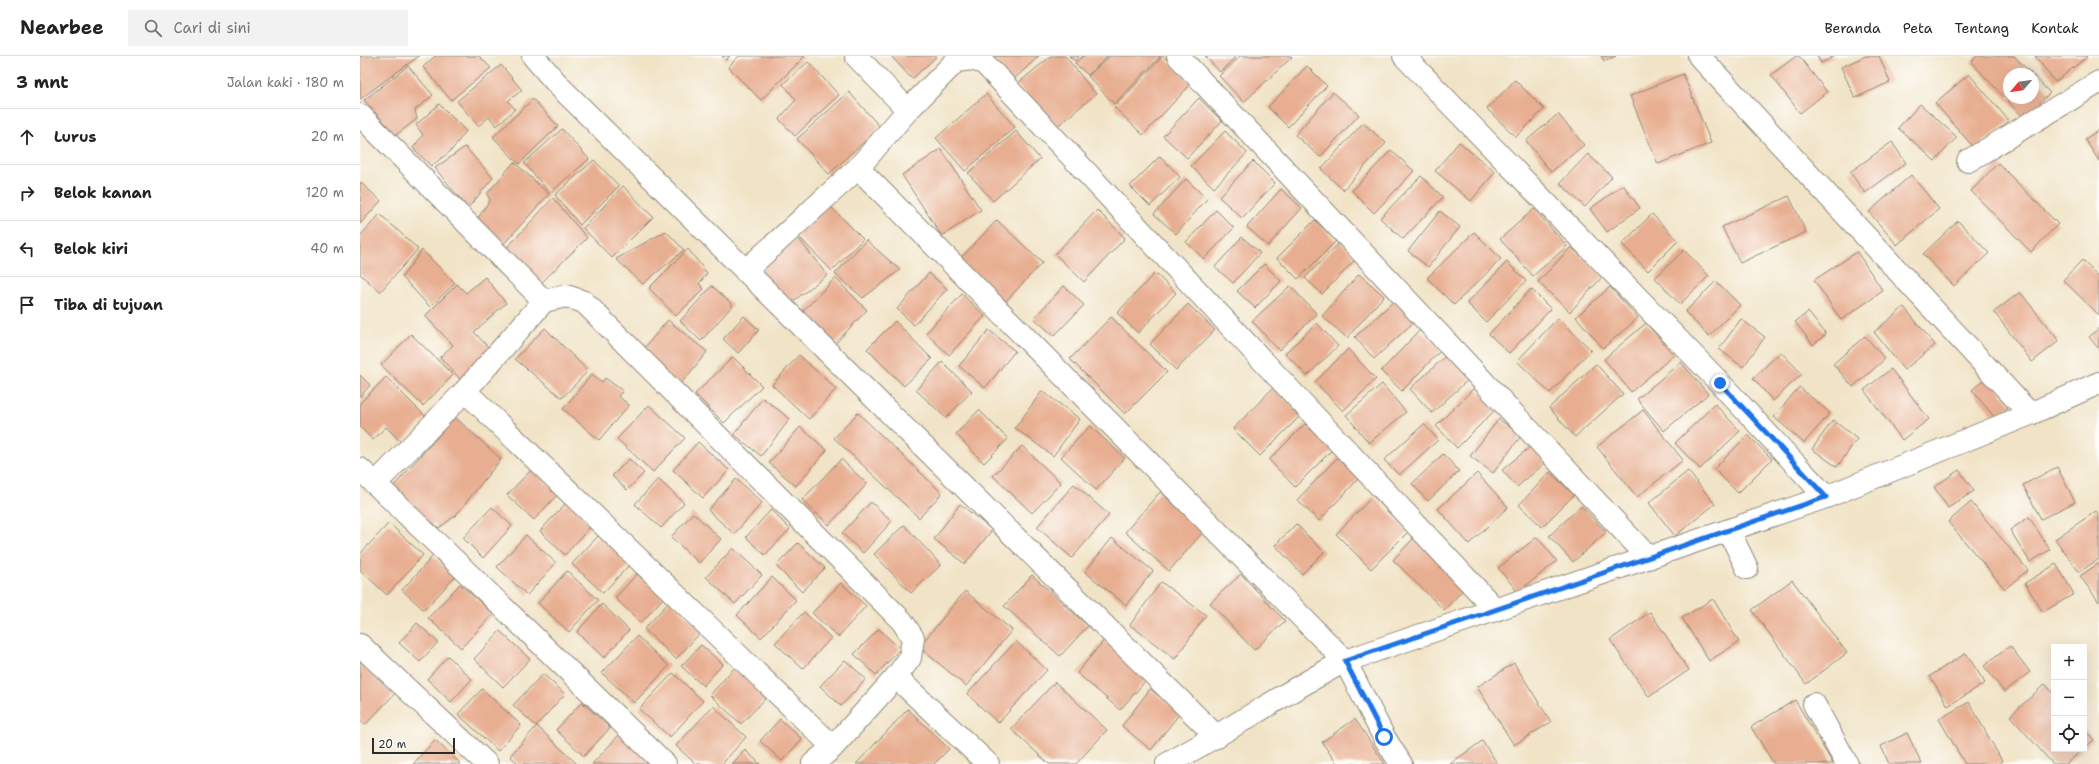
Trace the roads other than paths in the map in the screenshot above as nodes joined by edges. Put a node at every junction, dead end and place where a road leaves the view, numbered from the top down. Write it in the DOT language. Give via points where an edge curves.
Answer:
graph roads {
  1 [pos="533,56"];
  2 [pos="856,56"];
  3 [pos="1178,56"];
  4 [pos="1404,56"];
  5 [pos="1699,56"];
  6 [pos="2099,82"];
  7 [pos="908,110"];
  8 [pos="360,115"];
  9 [pos="1968,161"];
  10 [pos="858,168"];
  11 [pos="745,271"];
  12 [pos="544,301"];
  13 [pos="2099,383"];
  14 [pos="465,391"];
  15 [pos="2030,414"];
  16 [pos="360,469"];
  17 [pos="375,484"];
  18 [pos="1826,497"];
  19 [pos="1729,531"];
  20 [pos="1650,558"];
  21 [pos="1747,568"];
  22 [pos="1496,610"];
  23 [pos="360,645"];
  24 [pos="1345,661"];
  25 [pos="896,677"];
  26 [pos="1814,704"];
  27 [pos="1217,737"];
  28 [pos="833,747"];
  29 [pos="487,764"];
  30 [pos="665,764"];
  31 [pos="813,764"];
  32 [pos="988,764"];
  33 [pos="1166,764"];
  34 [pos="1401,764"];
  35 [pos="1846,764"];
  1 -- 11 [label="street" via="560,87"];
  2 -- 7 [label="street"];
  3 -- 20 [label="street"];
  4 -- 18 [label="street" via="1720,383"];
  5 -- 15 [label="street"];
  6 -- 9 [label="street"];
  7 -- 10 [label="street"];
  7 -- 22 [label="street" via="956,61 972,59 984,62"];
  8 -- 12 [label="street"];
  10 -- 11 [label="street"];
  10 -- 24 [label="street"];
  11 -- 27 [label="street"];
  12 -- 14 [label="street"];
  12 -- 25 [label="street" via="566,296 584,302 902,621 913,638 910,658"];
  13 -- 15 [label="street"];
  14 -- 17 [label="street"];
  14 -- 28 [label="street"];
  15 -- 18 [label="street"];
  16 -- 17 [label="street"];
  17 -- 30 [label="street"];
  18 -- 19 [label="street"];
  19 -- 20 [label="street"];
  19 -- 21 [label="street"];
  20 -- 22 [label="street"];
  22 -- 24 [label="street"];
  23 -- 29 [label="street"];
  24 -- 27 [label="street" via="1300,684"];
  24 -- 34 [label="street" via="1384,737"];
  25 -- 28 [label="street"];
  25 -- 32 [label="street"];
  26 -- 35 [label="street"];
  27 -- 33 [label="street"];
  28 -- 31 [label="street"];
}
